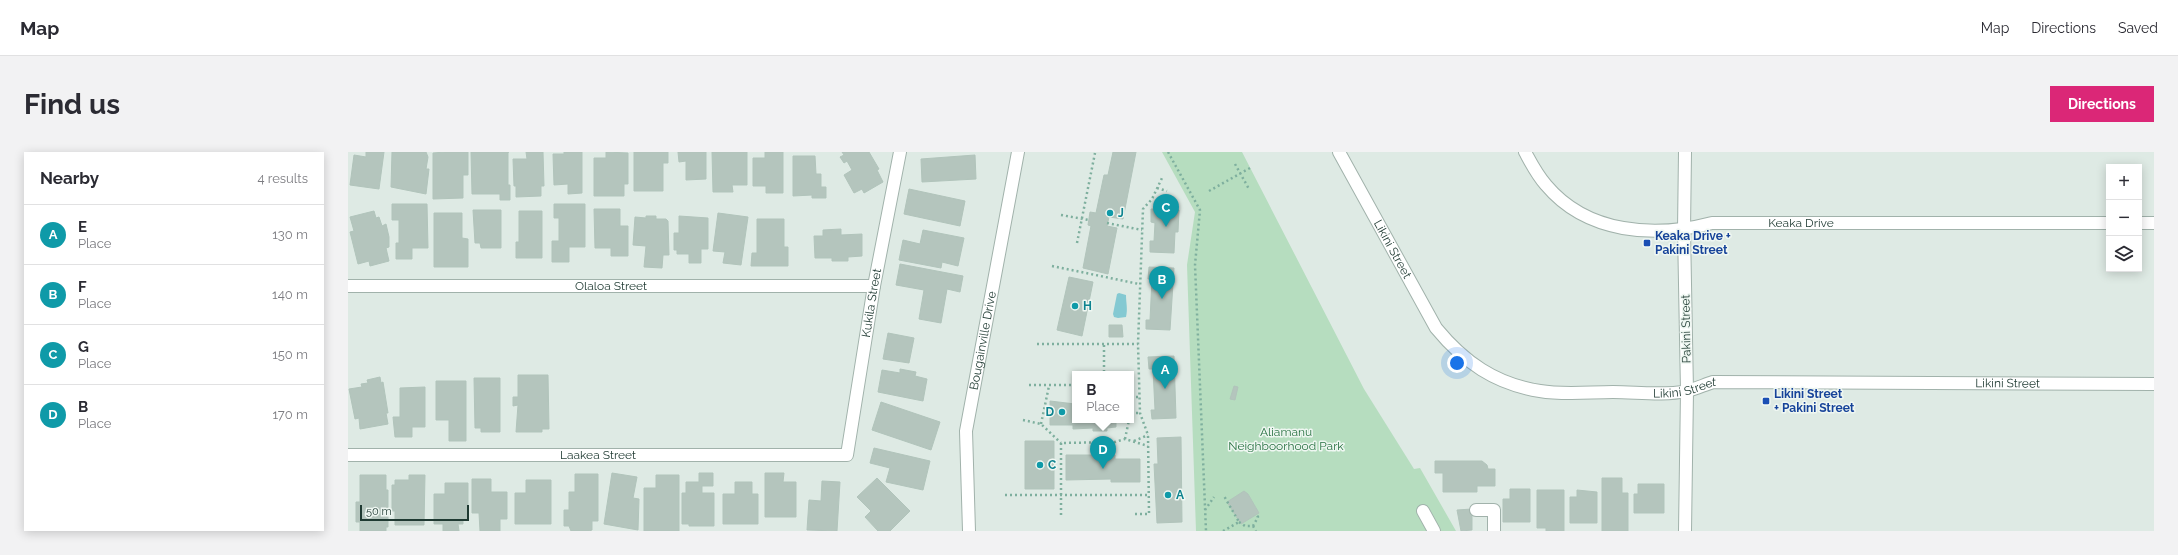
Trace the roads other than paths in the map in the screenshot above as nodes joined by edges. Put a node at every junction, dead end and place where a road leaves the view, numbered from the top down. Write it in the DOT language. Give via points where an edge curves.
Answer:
graph roads {
  1 [pos="900,152"];
  2 [pos="1018,152"];
  3 [pos="1339,152"];
  4 [pos="1525,152"];
  5 [pos="1685,152"];
  6 [pos="2106,223"];
  7 [pos="2142,223"];
  8 [pos="2154,223"];
  9 [pos="1684,230"];
  10 [pos="348,286"];
  11 [pos="874,286"];
  12 [pos="2154,384"];
  13 [pos="1687,391"];
  14 [pos="348,455"];
  15 [pos="847,456"];
  16 [pos="1476,510"];
  17 [pos="1422,512"];
  18 [pos="969,531"];
  19 [pos="1434,531"];
  20 [pos="1494,531"];
  21 [pos="1685,531"];
  1 -- 11 [label="street, Kukila Street"];
  2 -- 18 [label="street, Bougainville Drive" via="966,431"];
  3 -- 13 [label="street, Likini Street" via="1436,328 1470,363 1495,377 1541,392"];
  4 -- 9 [label="street, Keaka Drive" via="1546,186 1587,217 1625,229"];
  5 -- 9 [label="street, Pakini Street"];
  6 -- 9 [label="street, Keaka Drive" via="1712,223"];
  7 -- 8 [label="street"];
  9 -- 13 [label="street, Pakini Street"];
  10 -- 11 [label="street, Olaloa Street"];
  11 -- 15 [label="street, Kukila Street"];
  12 -- 13 [label="street, Likini Street" via="1713,382"];
  13 -- 21 [label="street, Pakini Street"];
  14 -- 15 [label="street, Laakea Street"];
  16 -- 20 [label="street" via="1494,510"];
  17 -- 19 [label="street"];
}
